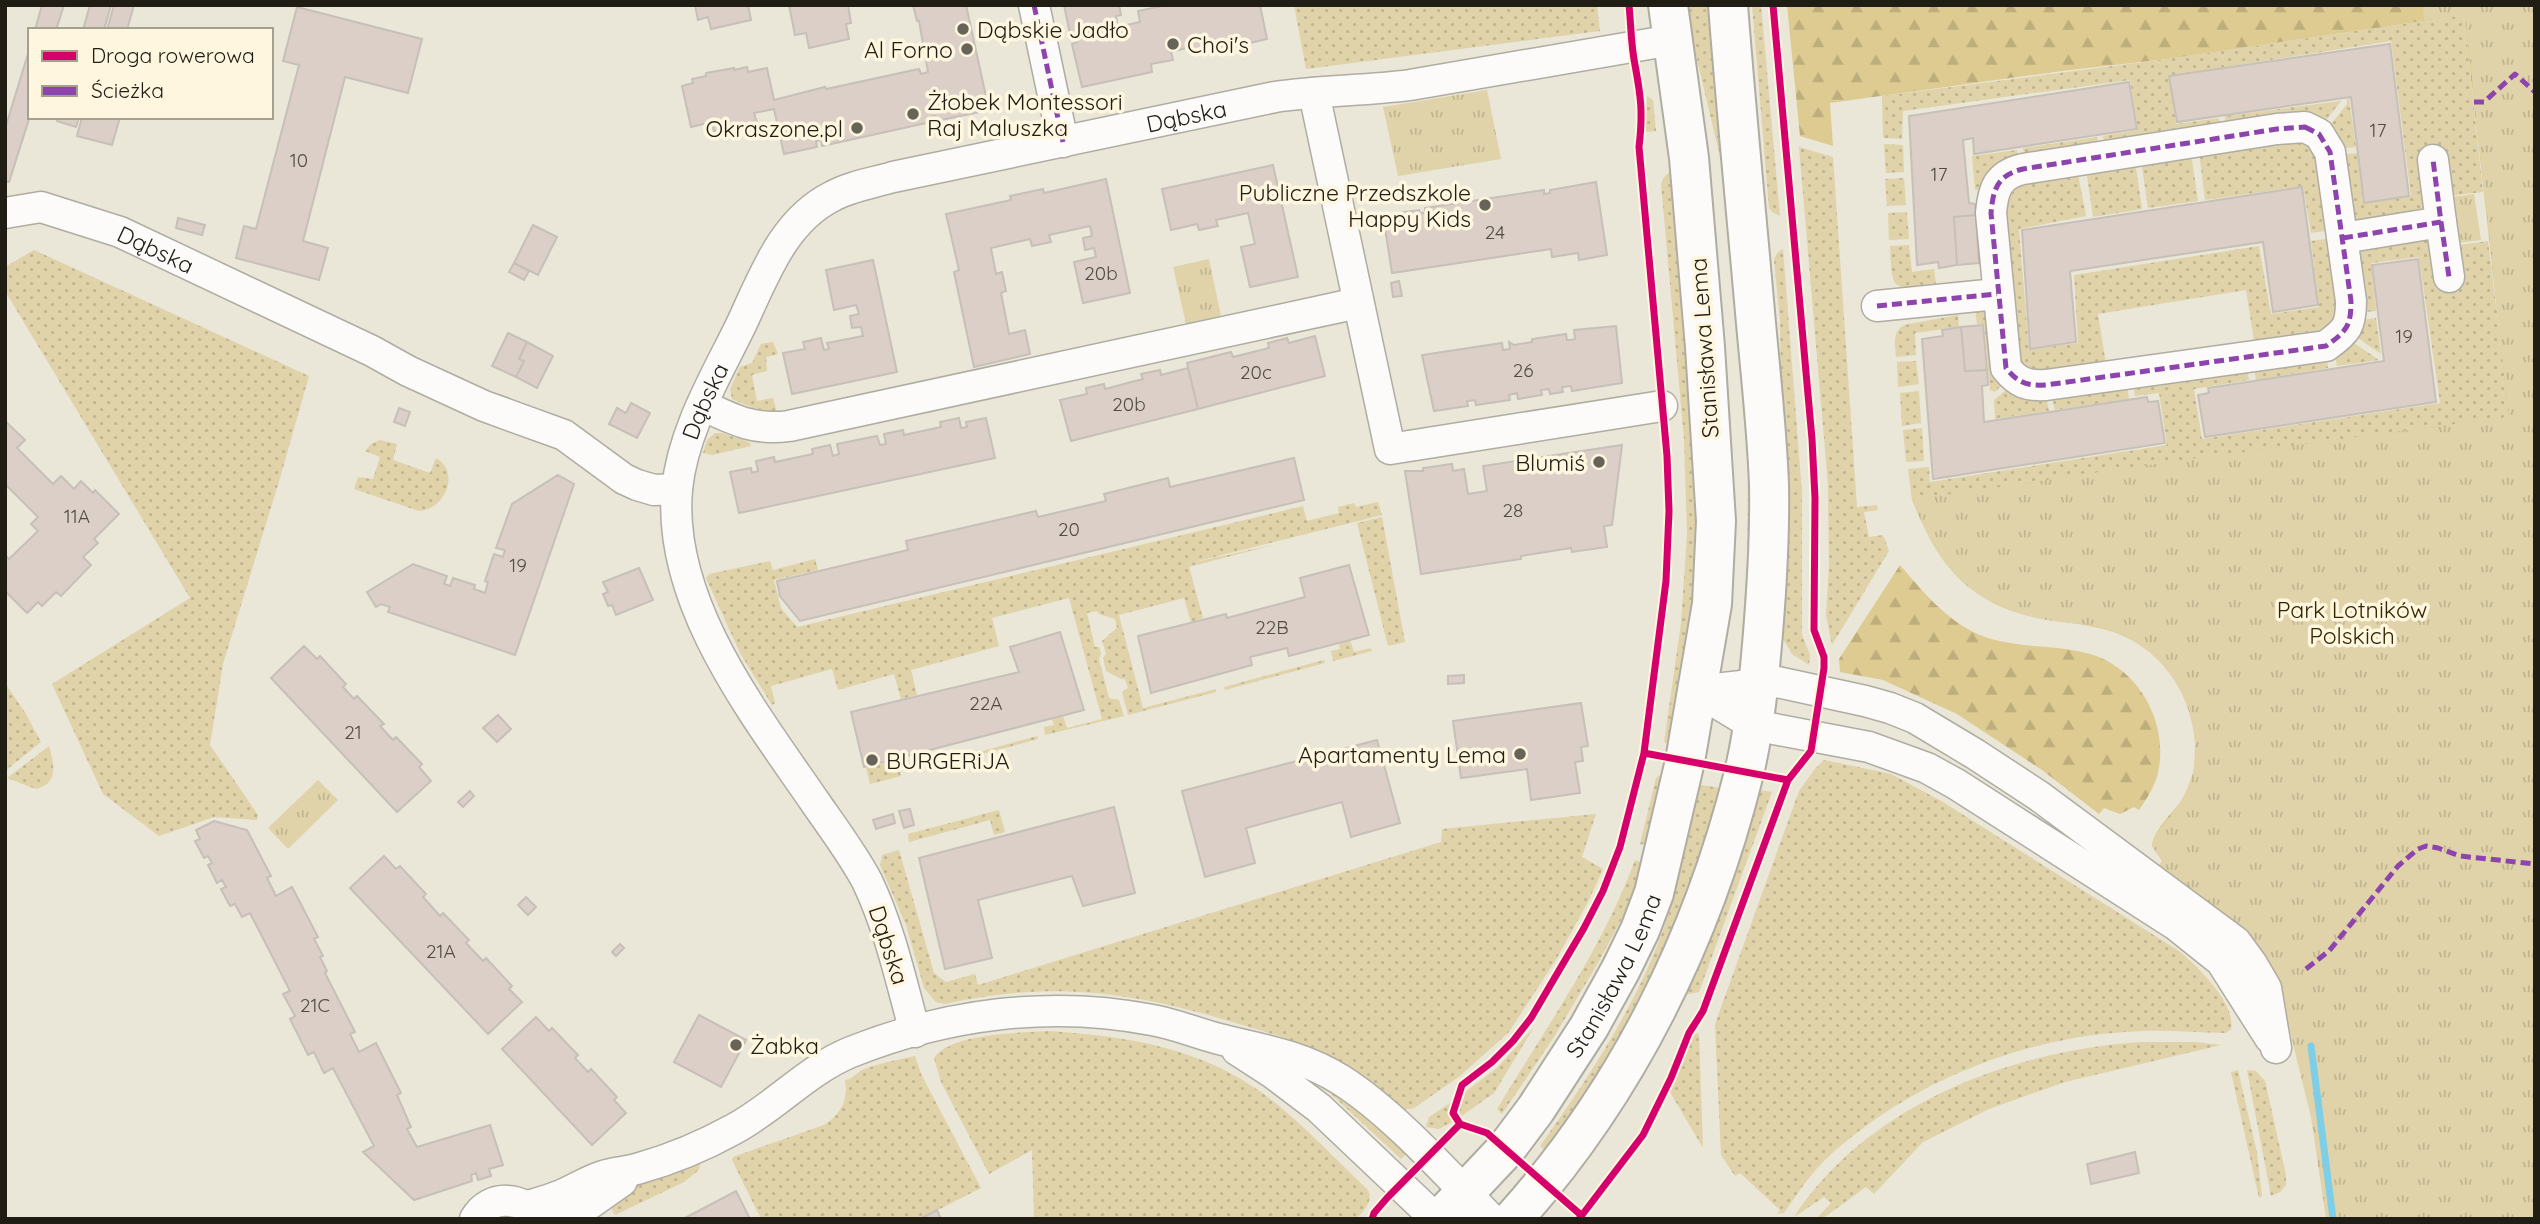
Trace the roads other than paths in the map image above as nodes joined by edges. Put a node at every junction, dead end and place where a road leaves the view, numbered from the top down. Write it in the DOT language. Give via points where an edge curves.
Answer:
graph roads {
  1 [pos="1034,5"];
  2 [pos="1728,5"];
  3 [pos="1670,23"];
  4 [pos="1314,93"];
  5 [pos="1063,142"];
  6 [pos="2433,160"];
  7 [pos="5,213"];
  8 [pos="2441,222"];
  9 [pos="2343,238"];
  10 [pos="2449,277"];
  11 [pos="1997,294"];
  12 [pos="1358,303"];
  13 [pos="1877,306"];
  14 [pos="702,405"];
  15 [pos="1662,406"];
  16 [pos="677,489"];
  17 [pos="1759,683"];
  18 [pos="1697,691"];
  19 [pos="1754,725"];
  20 [pos="915,1032"];
  21 [pos="1219,1039"];
  22 [pos="639,1168"];
  23 [pos="534,1212"];
  24 [pos="1458,1212"];
  25 [pos="475,1219"];
  26 [pos="568,1219"];
  27 [pos="1513,1219"];
  1 -- 5 [label="street"];
  2 -- 17 [label="main road" via="1767,445 1769,527"];
  3 -- 4 [label="street, Dąbska" via="1410,85"];
  3 -- 18 [label="main road, Stanisława Lema" via="1689,158 1716,520 1712,604"];
  4 -- 5 [label="street, Dąbska" via="1242,103"];
  4 -- 12 [label="street"];
  5 -- 14 [label="street, Dąbska" via="893,177 824,201 779,246"];
  6 -- 8 [label="street"];
  7 -- 16 [label="street, Dąbska" via="41,207 120,232 484,406 564,435 637,485"];
  8 -- 9 [label="street"];
  8 -- 10 [label="street"];
  9 -- 11 [label="street" via="2351,319 2341,335 2326,346 2024,385 2006,368"];
  9 -- 11 [label="street" via="2330,152 2319,134 2305,127 2102,156 2013,171 2000,179 1993,192 1991,214"];
  11 -- 13 [label="street"];
  12 -- 14 [label="street" via="789,426 765,429"];
  12 -- 15 [label="street" via="1390,449"];
  14 -- 16 [label="street, Dąbska"];
  16 -- 20 [label="street, Dąbska" via="684,564 703,619 747,702 866,880 888,932"];
  17 -- 18 [label="street"];
  17 -- 19 [label="main road"];
  17 -- 19 [label="street" via="1821,690 1915,718 2039,796 2236,942 2266,988 2276,1048 2221,961 2206,947 1976,797 1927,768 1891,754"];
  18 -- 19 [label="street"];
  18 -- 24 [label="main road, Stanisława Lema" via="1663,859 1640,930 1589,1027 1536,1109"];
  19 -- 27 [label="main road" via="1711,887 1679,965 1598,1111"];
  20 -- 21 [label="street" via="975,1018 1058,1010 1150,1020"];
  20 -- 22 [label="street" via="848,1054 733,1130"];
  21 -- 24 [label="street" via="1274,1074"];
  21 -- 24 [label="street" via="1281,1052 1340,1080 1374,1106"];
  22 -- 23 [label="street" via="605,1175"];
  22 -- 26 [label="street"];
  23 -- 25 [label="street" via="505,1200 491,1204"];
}
